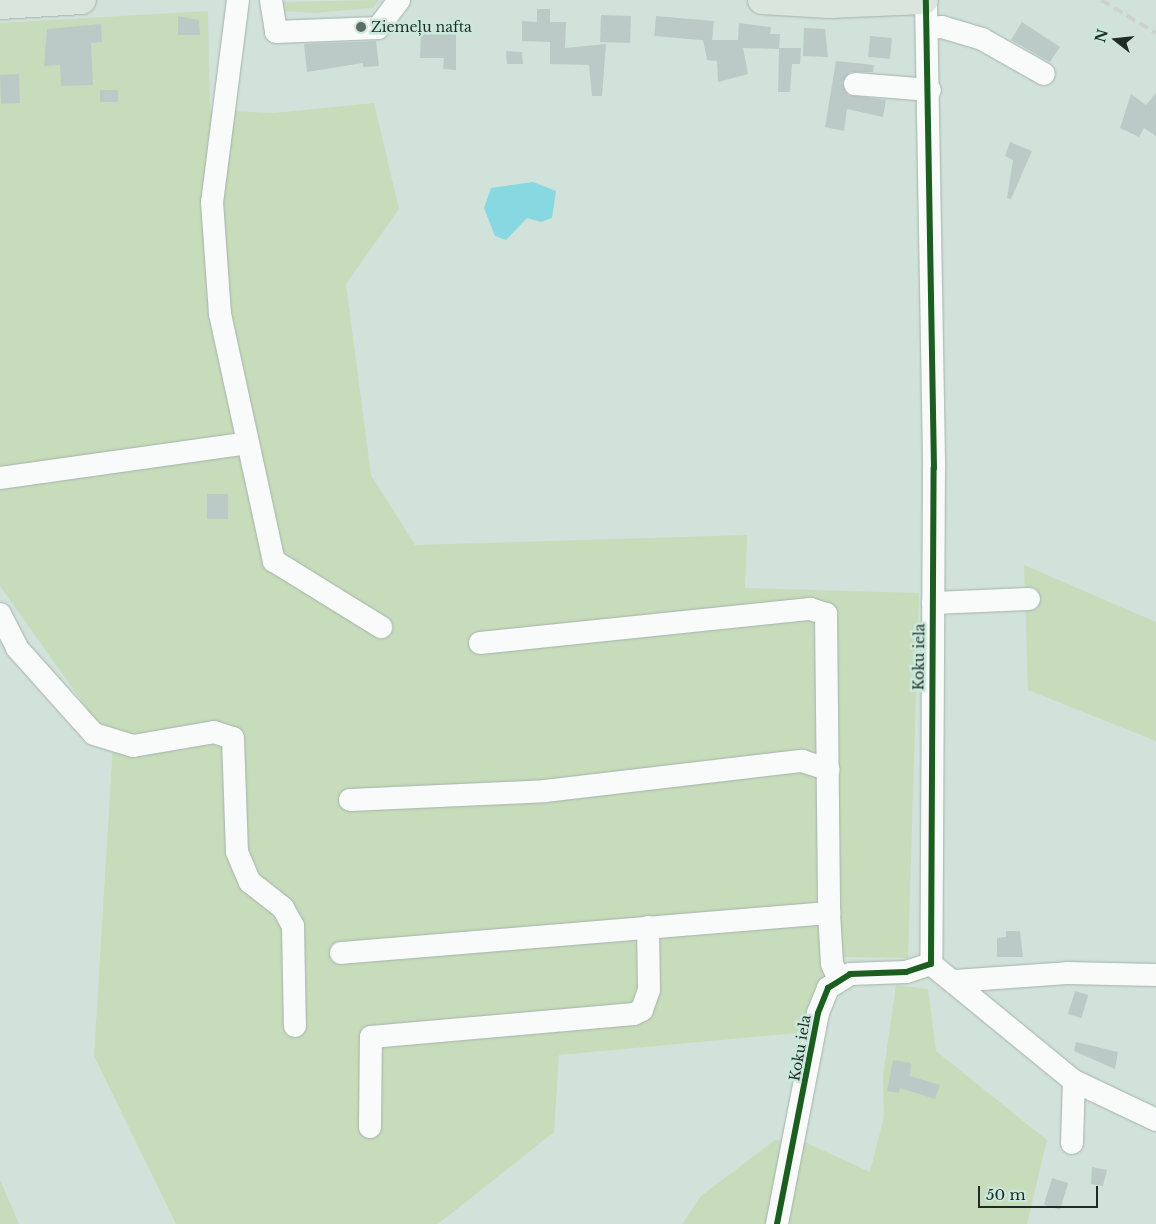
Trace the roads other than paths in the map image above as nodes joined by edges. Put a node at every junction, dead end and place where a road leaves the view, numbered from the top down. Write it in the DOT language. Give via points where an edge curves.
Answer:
graph roads {
  1 [pos="82,0"];
  2 [pos="238,0"];
  3 [pos="271,0"];
  4 [pos="399,0"];
  5 [pos="762,0"];
  6 [pos="925,0"];
  7 [pos="0,5"];
  8 [pos="930,28"];
  9 [pos="1044,74"];
  10 [pos="856,84"];
  11 [pos="930,90"];
  12 [pos="248,443"];
  13 [pos="0,478"];
  14 [pos="1030,599"];
  15 [pos="933,603"];
  16 [pos="0,614"];
  17 [pos="380,627"];
  18 [pos="480,643"];
  19 [pos="829,770"];
  20 [pos="350,800"];
  21 [pos="829,913"];
  22 [pos="648,927"];
  23 [pos="341,953"];
  24 [pos="931,964"];
  25 [pos="1156,975"];
  26 [pos="839,980"];
  27 [pos="954,981"];
  28 [pos="295,1026"];
  29 [pos="1074,1082"];
  30 [pos="1156,1120"];
  31 [pos="370,1127"];
  32 [pos="1072,1143"];
  33 [pos="777,1224"];
  1 -- 7 [label="main road"];
  2 -- 12 [label="street" via="212,202 220,314"];
  3 -- 4 [label="street" via="276,32 378,28"];
  5 -- 6 [label="main road" via="829,4"];
  6 -- 8 [label="street, Koku iela"];
  8 -- 9 [label="street" via="982,39"];
  8 -- 11 [label="street, Koku iela"];
  10 -- 11 [label="street"];
  11 -- 15 [label="street, Koku iela"];
  12 -- 13 [label="street"];
  12 -- 17 [label="street" via="274,561"];
  14 -- 15 [label="street"];
  15 -- 24 [label="street, Koku iela"];
  16 -- 28 [label="street" via="17,648 94,734 133,746 214,732 233,738 237,852 250,882 282,908 293,926"];
  18 -- 19 [label="street" via="810,609 826,614"];
  19 -- 20 [label="street" via="802,761 545,791"];
  19 -- 21 [label="street"];
  21 -- 22 [label="street"];
  21 -- 26 [label="street" via="832,964"];
  22 -- 23 [label="street"];
  22 -- 31 [label="street" via="649,990 642,1010 634,1014 371,1037"];
  24 -- 26 [label="street, Koku iela" via="906,972 861,971"];
  24 -- 27 [label="street"];
  25 -- 27 [label="street" via="1066,973"];
  26 -- 33 [label="street, Koku iela" via="828,988 818,1013"];
  27 -- 29 [label="street"];
  29 -- 30 [label="street"];
  29 -- 32 [label="street"];
}
